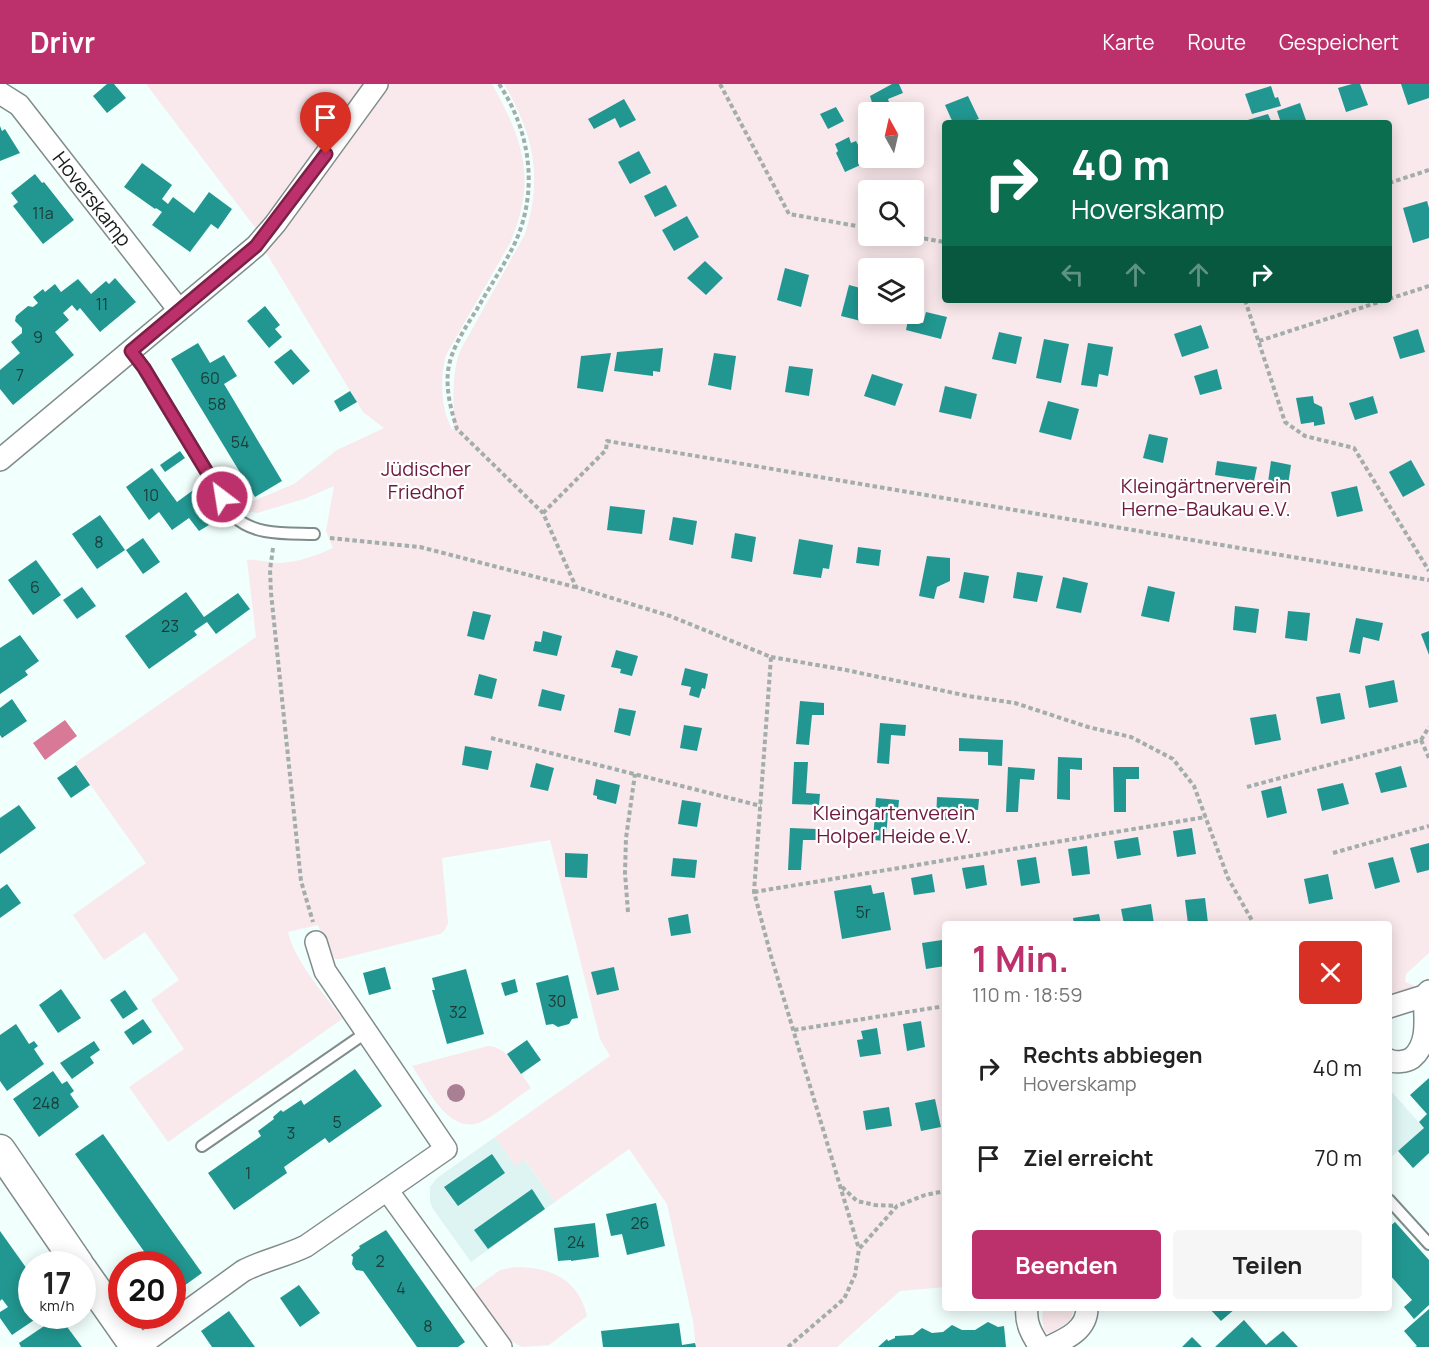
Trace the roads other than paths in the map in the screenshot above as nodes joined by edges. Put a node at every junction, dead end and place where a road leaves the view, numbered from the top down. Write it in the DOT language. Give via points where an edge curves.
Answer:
graph roads {
  1 [pos="377,84"];
  2 [pos="0,93"];
  3 [pos="179,310"];
  4 [pos="131,351"];
  5 [pos="0,460"];
  6 [pos="314,534"];
  7 [pos="316,942"];
  8 [pos="1426,994"];
  9 [pos="1392,1006"];
  10 [pos="367,1032"];
  11 [pos="1392,1062"];
  12 [pos="202,1146"];
  13 [pos="0,1150"];
  14 [pos="387,1190"];
  15 [pos="1392,1203"];
  16 [pos="1429,1244"];
  17 [pos="69,1251"];
  18 [pos="96,1290"];
  19 [pos="1027,1311"];
  20 [pos="1086,1311"];
  21 [pos="137,1347"];
  22 [pos="501,1347"];
  23 [pos="1040,1347"];
  24 [pos="1049,1347"];
  1 -- 3 [label="street" via="256,246"];
  2 -- 3 [label="street, Hoverskamp" via="19,105"];
  3 -- 4 [label="street"];
  4 -- 5 [label="street"];
  4 -- 6 [label="lane" via="234,516 242,524 273,533"];
  7 -- 10 [label="street" via="325,970"];
  8 -- 9 [label="street"];
  8 -- 11 [label="street" via="1424,1015 1428,1033 1423,1050 1410,1060"];
  10 -- 12 [label="lane"];
  10 -- 14 [label="street" via="446,1149"];
  13 -- 17 [label="street"];
  14 -- 21 [label="street" via="306,1246 243,1271"];
  14 -- 22 [label="street"];
  15 -- 16 [label="lane"];
  18 -- 21 [label="street"];
  19 -- 23 [label="street" via="1030,1332"];
  20 -- 24 [label="street" via="1081,1327"];
}
